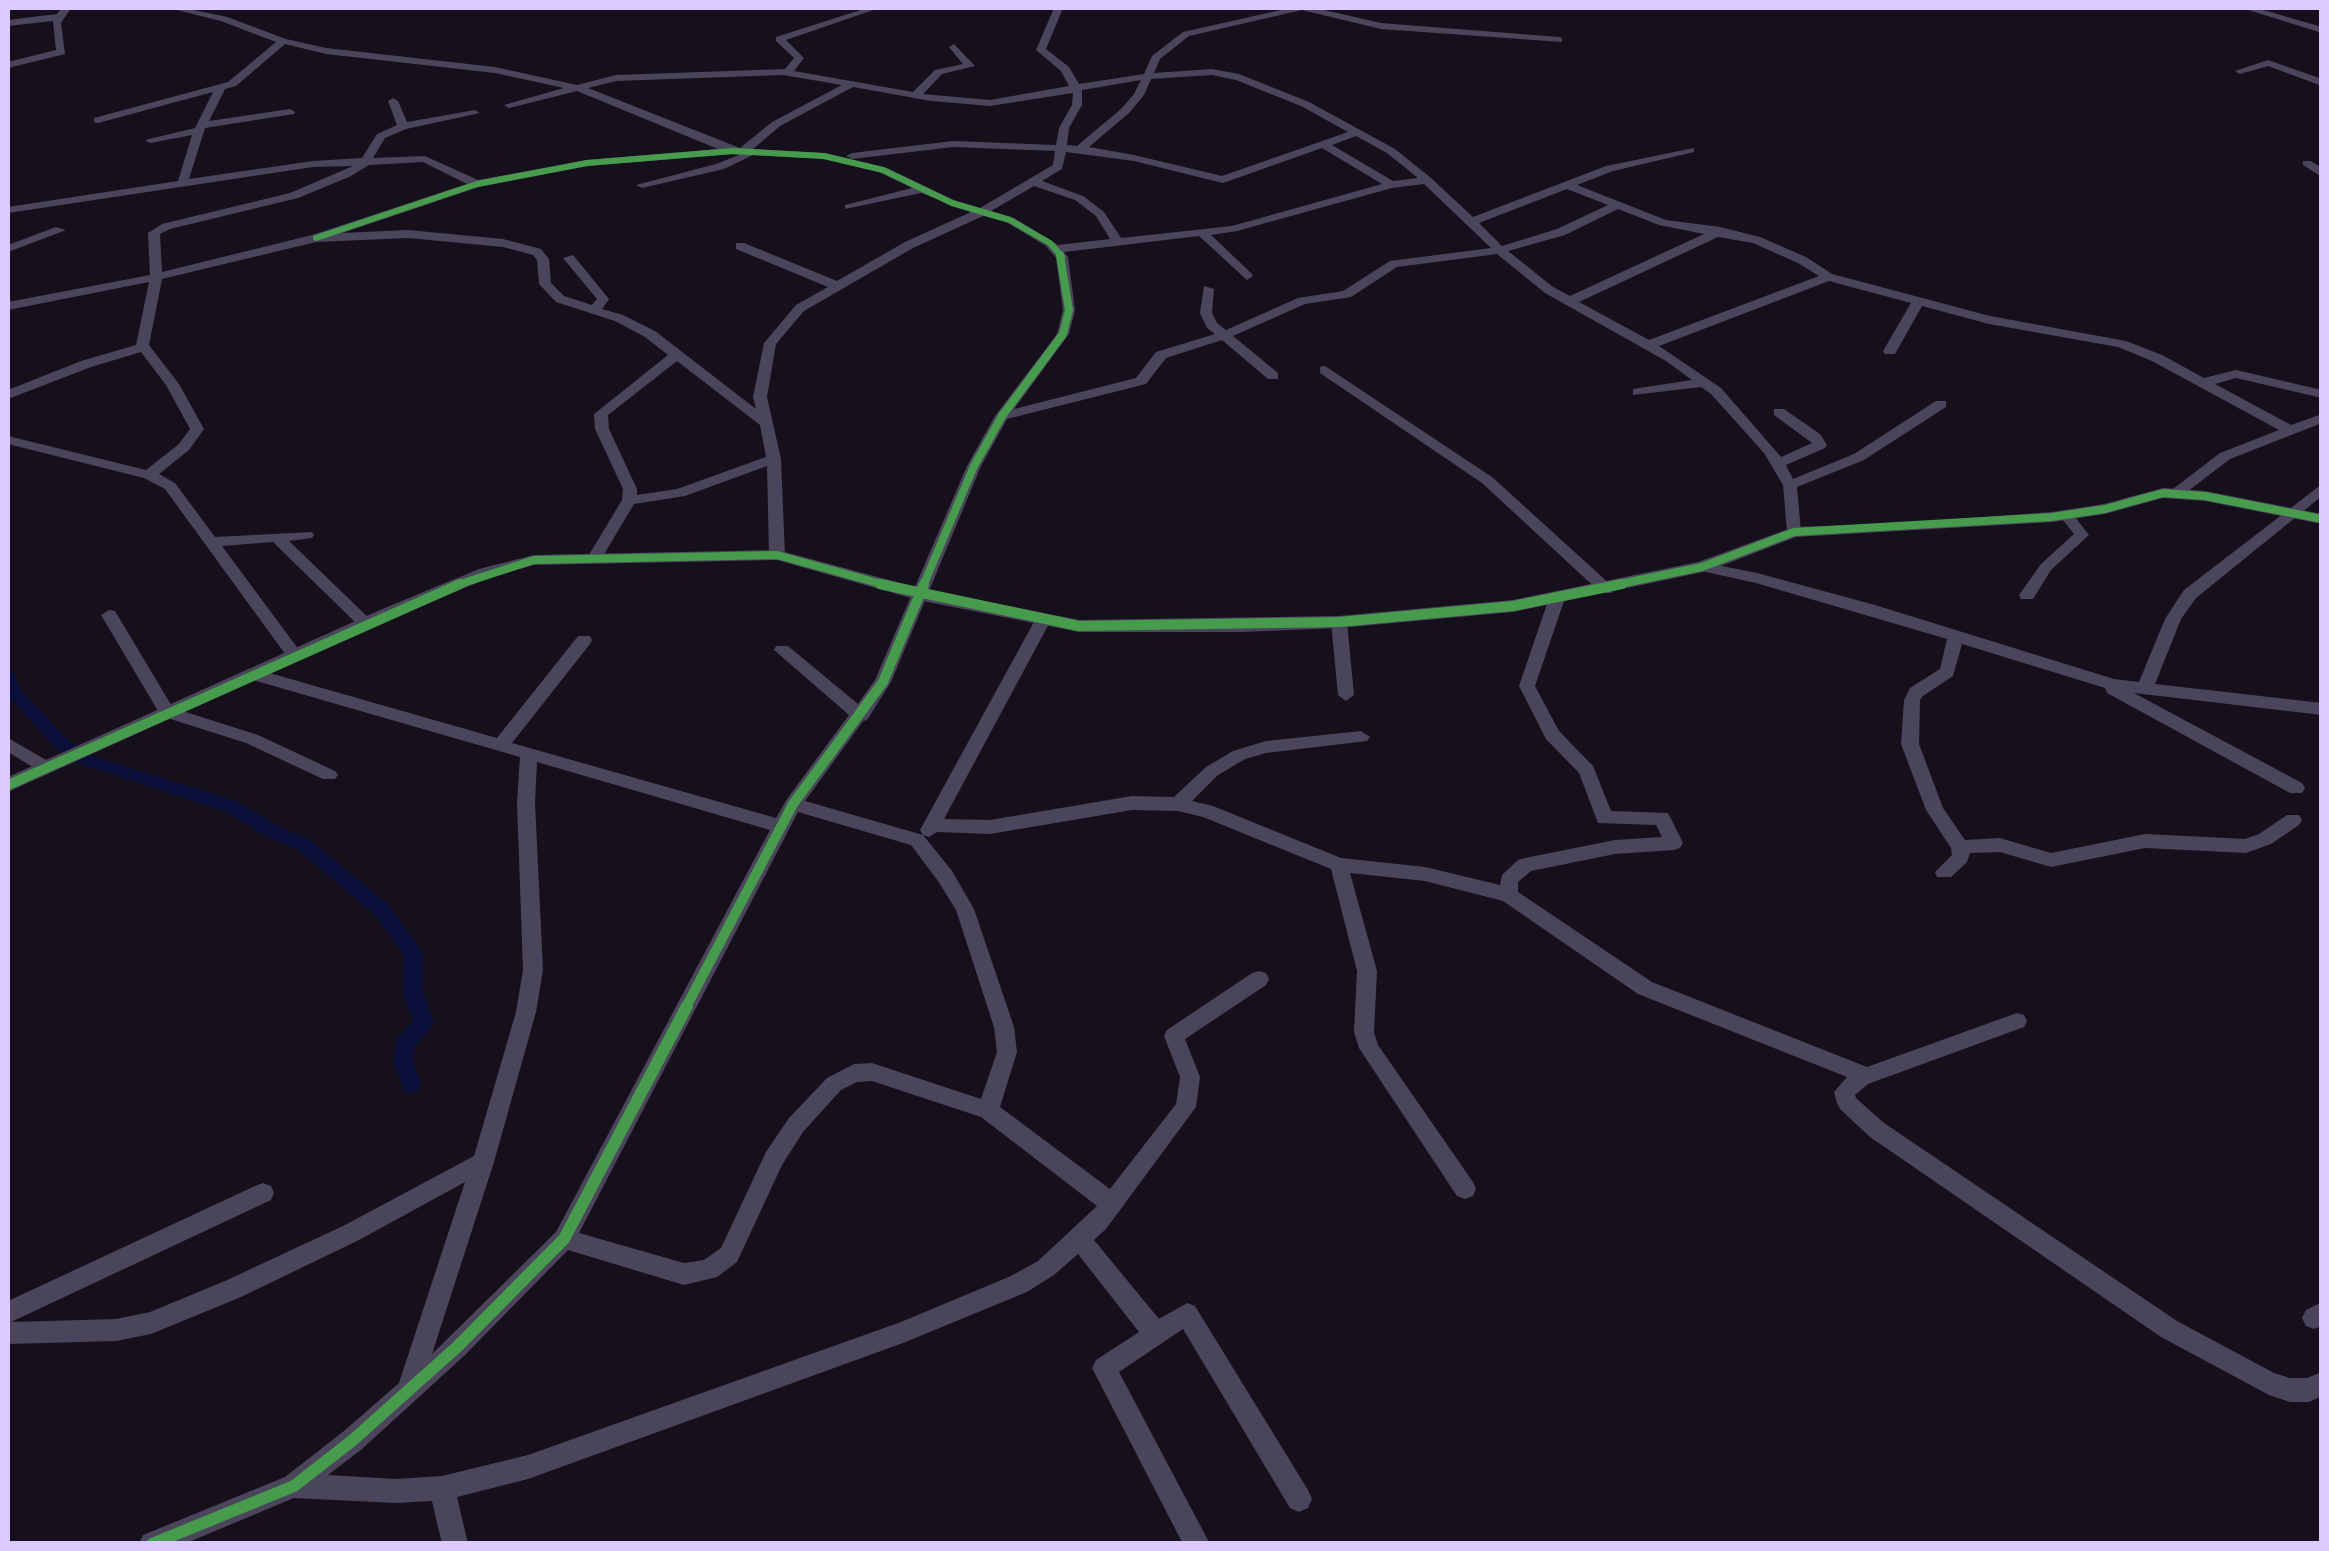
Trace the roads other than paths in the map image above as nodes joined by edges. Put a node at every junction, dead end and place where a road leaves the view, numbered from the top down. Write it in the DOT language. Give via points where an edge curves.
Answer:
graph roads {
  1 [pos="173,8"];
  2 [pos="875,8"];
  3 [pos="1058,8"];
  4 [pos="1302,8"];
  5 [pos="2247,8"];
  6 [pos="812,12"];
  7 [pos="236,13"];
  8 [pos="60,16"];
  9 [pos="224,19"];
  10 [pos="8,22"];
  11 [pos="812,26"];
  12 [pos="8,30"];
  13 [pos="2322,30"];
  14 [pos="1559,40"];
  15 [pos="283,41"];
  16 [pos="954,48"];
  17 [pos="8,65"];
  18 [pos="2240,70"];
  19 [pos="787,73"];
  20 [pos="1150,76"];
  21 [pos="853,84"];
  22 [pos="578,88"];
  23 [pos="1077,88"];
  24 [pos="220,89"];
  25 [pos="2320,89"];
  26 [pos="916,95"];
  27 [pos="393,101"];
  28 [pos="509,104"];
  29 [pos="290,112"];
  30 [pos="474,113"];
  31 [pos="98,120"];
  32 [pos="403,126"];
  33 [pos="199,128"];
  34 [pos="1358,132"];
  35 [pos="150,140"];
  36 [pos="1324,145"];
  37 [pos="1060,149"];
  38 [pos="1080,150"];
  39 [pos="1690,150"];
  40 [pos="743,152"];
  41 [pos="842,158"];
  42 [pos="2307,163"];
  43 [pos="365,164"];
  44 [pos="2322,174"];
  45 [pos="1427,180"];
  46 [pos="1033,182"];
  47 [pos="182,184"];
  48 [pos="477,184"];
  49 [pos="642,185"];
  50 [pos="1391,185"];
  51 [pos="1568,185"];
  52 [pos="922,189"];
  53 [pos="1617,205"];
  54 [pos="849,207"];
  55 [pos="8,210"];
  56 [pos="978,213"];
  57 [pos="1474,221"];
  58 [pos="60,230"];
  59 [pos="1721,231"];
  60 [pos="1203,234"];
  61 [pos="316,238"];
  62 [pos="1118,242"];
  63 [pos="740,246"];
  64 [pos="8,248"];
  65 [pos="1058,250"];
  66 [pos="1500,250"];
  67 [pos="569,258"];
  68 [pos="1247,276"];
  69 [pos="156,277"];
  70 [pos="1828,277"];
  71 [pos="840,287"];
  72 [pos="1208,289"];
  73 [pos="1919,300"];
  74 [pos="1568,302"];
  75 [pos="8,306"];
  76 [pos="595,310"];
  77 [pos="1222,336"];
  78 [pos="1649,346"];
  79 [pos="143,347"];
  80 [pos="1890,351"];
  81 [pos="676,354"];
  82 [pos="1325,370"];
  83 [pos="1273,376"];
  84 [pos="1706,382"];
  85 [pos="2203,383"];
  86 [pos="1638,392"];
  87 [pos="2322,394"];
  88 [pos="8,396"];
  89 [pos="1941,404"];
  90 [pos="1780,412"];
  91 [pos="1002,416"];
  92 [pos="2322,418"];
  93 [pos="765,423"];
  94 [pos="2287,430"];
  95 [pos="8,440"];
  96 [pos="774,459"];
  97 [pos="1777,464"];
  98 [pos="149,475"];
  99 [pos="1790,485"];
  100 [pos="2322,488"];
  101 [pos="2178,492"];
  102 [pos="629,500"];
  103 [pos="2295,513"];
  104 [pos="2066,515"];
  105 [pos="2322,519"];
  106 [pos="1794,532"];
  107 [pos="307,535"];
  108 [pos="276,537"];
  109 [pos="212,542"];
  110 [pos="776,555"];
  111 [pos="595,558"];
  112 [pos="1702,568"];
  113 [pos="1606,589"];
  114 [pos="918,594"];
  115 [pos="2027,595"];
  116 [pos="1557,598"];
  117 [pos="109,615"];
  118 [pos="1043,620"];
  119 [pos="1338,622"];
  120 [pos="366,623"];
  121 [pos="1956,636"];
  122 [pos="584,640"];
  123 [pos="782,650"];
  124 [pos="294,654"];
  125 [pos="252,674"];
  126 [pos="2100,682"];
  127 [pos="2145,689"];
  128 [pos="1346,695"];
  129 [pos="2322,709"];
  130 [pos="167,712"];
  131 [pos="861,716"];
  132 [pos="1361,738"];
  133 [pos="8,744"];
  134 [pos="502,744"];
  135 [pos="529,753"];
  136 [pos="47,768"];
  137 [pos="329,775"];
  138 [pos="8,786"];
  139 [pos="2296,788"];
  140 [pos="793,804"];
  141 [pos="1178,804"];
  142 [pos="2293,820"];
  143 [pos="780,826"];
  144 [pos="934,826"];
  145 [pos="917,840"];
  146 [pos="1960,847"];
  147 [pos="1339,865"];
  148 [pos="1944,872"];
  149 [pos="1508,894"];
  150 [pos="1259,978"];
  151 [pos="2017,1022"];
  152 [pos="1866,1076"];
  153 [pos="988,1110"];
  154 [pos="483,1162"];
  155 [pos="1465,1189"];
  156 [pos="263,1193"];
  157 [pos="1111,1203"];
  158 [pos="564,1239"];
  159 [pos="1079,1239"];
  160 [pos="8,1312"];
  161 [pos="8,1333"];
  162 [pos="1156,1334"];
  163 [pos="408,1391"];
  164 [pos="2317,1392"];
  165 [pos="294,1486"];
  166 [pos="442,1488"];
  167 [pos="1299,1499"];
  168 [pos="152,1544"];
  169 [pos="454,1544"];
  170 [pos="1197,1544"];
  1 -- 9 [label="street"];
  2 -- 11 [label="street"];
  3 -- 23 [label="street" via="1041,50 1065,68"];
  4 -- 14 [label="street" via="1381,26"];
  4 -- 20 [label="street" via="1193,30 1162,52"];
  5 -- 13 [label="street"];
  6 -- 11 [label="street"];
  7 -- 9 [label="street"];
  8 -- 10 [label="street"];
  8 -- 12 [label="street"];
  8 -- 17 [label="street" via="62,52"];
  9 -- 15 [label="street"];
  11 -- 19 [label="street" via="779,38 799,58"];
  15 -- 22 [label="street" via="355,56 510,72"];
  15 -- 24 [label="street"];
  16 -- 26 [label="street" via="970,66 938,72"];
  18 -- 25 [label="street" via="2268,63"];
  19 -- 21 [label="street"];
  19 -- 22 [label="street" via="616,78"];
  20 -- 23 [label="street"];
  20 -- 34 [label="street" via="1239,77"];
  20 -- 38 [label="street" via="1117,120"];
  21 -- 26 [label="street"];
  21 -- 40 [label="street" via="776,124"];
  22 -- 28 [label="street"];
  22 -- 40 [label="street"];
  23 -- 26 [label="street" via="990,103"];
  23 -- 37 [label="street" via="1078,106"];
  24 -- 31 [label="street"];
  24 -- 33 [label="street"];
  27 -- 32 [label="street"];
  29 -- 33 [label="street"];
  30 -- 32 [label="street"];
  32 -- 43 [label="street" via="381,136"];
  33 -- 35 [label="street"];
  33 -- 47 [label="street"];
  34 -- 36 [label="street"];
  34 -- 45 [label="street"];
  36 -- 38 [label="street" via="1224,180"];
  36 -- 50 [label="street"];
  37 -- 38 [label="street"];
  37 -- 41 [label="street" via="952,144"];
  37 -- 46 [label="street" via="1058,168"];
  39 -- 51 [label="street"];
  40 -- 41 [label="street"];
  40 -- 48 [label="street" via="587,163"];
  40 -- 49 [label="street" via="720,167"];
  41 -- 52 [label="street"];
  42 -- 44 [label="street"];
  43 -- 47 [label="street" via="295,166"];
  43 -- 48 [label="street" via="425,159"];
  43 -- 69 [label="street" via="308,192 158,229"];
  45 -- 50 [label="street"];
  45 -- 57 [label="street"];
  46 -- 56 [label="street"];
  46 -- 62 [label="street" via="1079,198 1100,214"];
  47 -- 55 [label="street"];
  48 -- 61 [label="street"];
  50 -- 60 [label="street"];
  51 -- 53 [label="street"];
  51 -- 57 [label="street"];
  52 -- 54 [label="street"];
  52 -- 56 [label="street"];
  53 -- 59 [label="street" via="1663,223"];
  53 -- 66 [label="street" via="1561,232"];
  56 -- 65 [label="street" via="1010,220"];
  56 -- 71 [label="street"];
  57 -- 66 [label="street"];
  58 -- 64 [label="street"];
  59 -- 70 [label="street" via="1781,249"];
  59 -- 74 [label="street"];
  60 -- 62 [label="street"];
  60 -- 68 [label="street"];
  61 -- 69 [label="street"];
  61 -- 76 [label="street" via="408,234 527,248 542,259 552,292"];
  62 -- 65 [label="street"];
  63 -- 71 [label="street"];
  65 -- 91 [label="street" via="1067,323"];
  66 -- 74 [label="street"];
  66 -- 77 [label="street" via="1394,264 1347,294 1310,298"];
  67 -- 76 [label="street" via="604,299"];
  69 -- 75 [label="street"];
  69 -- 79 [label="street"];
  70 -- 73 [label="street"];
  70 -- 78 [label="street"];
  71 -- 93 [label="street" via="800,308 770,342 760,397"];
  72 -- 77 [label="street" via="1208,318"];
  73 -- 80 [label="street"];
  73 -- 85 [label="street" via="2009,324 2103,338"];
  74 -- 78 [label="street"];
  76 -- 81 [label="street" via="650,334"];
  77 -- 83 [label="street"];
  77 -- 91 [label="street" via="1161,355 1141,382"];
  78 -- 84 [label="street"];
  79 -- 88 [label="street"];
  79 -- 98 [label="street" via="197,429"];
  81 -- 93 [label="street"];
  81 -- 102 [label="street" via="601,414"];
  82 -- 113 [label="street" via="1487,480"];
  84 -- 86 [label="street"];
  84 -- 97 [label="street"];
  85 -- 87 [label="street" via="2236,374"];
  85 -- 94 [label="street"];
  89 -- 99 [label="street" via="1859,456"];
  90 -- 97 [label="street" via="1820,445"];
  91 -- 114 [label="street"];
  92 -- 94 [label="street"];
  93 -- 96 [label="street"];
  94 -- 101 [label="street" via="2226,456"];
  95 -- 98 [label="street"];
  96 -- 102 [label="street" via="693,490"];
  96 -- 110 [label="street"];
  97 -- 99 [label="street"];
  98 -- 109 [label="street" via="170,486"];
  99 -- 106 [label="street"];
  100 -- 103 [label="street"];
  101 -- 103 [label="street"];
  101 -- 104 [label="street"];
  102 -- 111 [label="street"];
  103 -- 105 [label="street"];
  103 -- 127 [label="street" via="2190,594"];
  104 -- 106 [label="street"];
  104 -- 115 [label="street" via="2082,534"];
  106 -- 112 [label="street"];
  107 -- 108 [label="street"];
  108 -- 109 [label="street"];
  108 -- 120 [label="street"];
  109 -- 124 [label="street"];
  110 -- 111 [label="street"];
  110 -- 114 [label="street"];
  111 -- 120 [label="street" via="506,566"];
  112 -- 113 [label="street"];
  112 -- 121 [label="street"];
  113 -- 116 [label="street"];
  114 -- 118 [label="street"];
  114 -- 131 [label="street"];
  116 -- 119 [label="street"];
  116 -- 149 [label="street" via="1527,686 1552,735 1588,770 1604,818 1662,818 1674,843 1525,865 1509,880"];
  117 -- 130 [label="street"];
  118 -- 119 [label="street" via="1144,628"];
  118 -- 144 [label="street"];
  119 -- 128 [label="street"];
  120 -- 124 [label="street"];
  121 -- 126 [label="street"];
  121 -- 146 [label="street" via="1947,672 1912,700 1910,744 1935,810"];
  122 -- 134 [label="street"];
  123 -- 131 [label="street"];
  124 -- 125 [label="street"];
  125 -- 130 [label="street"];
  125 -- 134 [label="street"];
  126 -- 127 [label="street"];
  126 -- 139 [label="street"];
  127 -- 129 [label="street"];
  130 -- 136 [label="street"];
  130 -- 137 [label="street"];
  131 -- 140 [label="street"];
  132 -- 141 [label="street" via="1240,755"];
  133 -- 136 [label="street"];
  134 -- 135 [label="street"];
  135 -- 143 [label="street"];
  135 -- 154 [label="street" via="533,970"];
  136 -- 138 [label="street"];
  140 -- 143 [label="street"];
  140 -- 145 [label="street"];
  141 -- 144 [label="street" via="1106,806 990,827"];
  141 -- 147 [label="street"];
  142 -- 146 [label="street" via="2246,846 2145,840 2051,860 2000,845"];
  143 -- 158 [label="street"];
  144 -- 145 [label="street"];
  145 -- 153 [label="street" via="965,909 1004,1028 1007,1052"];
  146 -- 148 [label="street" via="1960,857"];
  147 -- 149 [label="street" via="1425,874"];
  147 -- 155 [label="street" via="1367,972 1368,1048"];
  149 -- 152 [label="street" via="1645,988"];
  150 -- 157 [label="street" via="1174,1036 1190,1077 1186,1107"];
  151 -- 152 [label="street"];
  152 -- 164 [label="street" via="1844,1092 1877,1130 2170,1329 2269,1384"];
  153 -- 157 [label="street"];
  153 -- 158 [label="street" via="892,1076 854,1073 817,1099 796,1125 729,1255 709,1270 684,1274"];
  154 -- 161 [label="street" via="351,1234 151,1323"];
  154 -- 163 [label="street"];
  156 -- 160 [label="street"];
  157 -- 159 [label="street"];
  158 -- 163 [label="street"];
  159 -- 162 [label="street"];
  159 -- 166 [label="street" via="1020,1284 903,1332 528,1467"];
  162 -- 167 [label="street" via="1187,1314"];
  162 -- 170 [label="street" via="1104,1368"];
  163 -- 165 [label="street"];
  165 -- 166 [label="street"];
  165 -- 168 [label="street"];
  166 -- 169 [label="street"];
}
